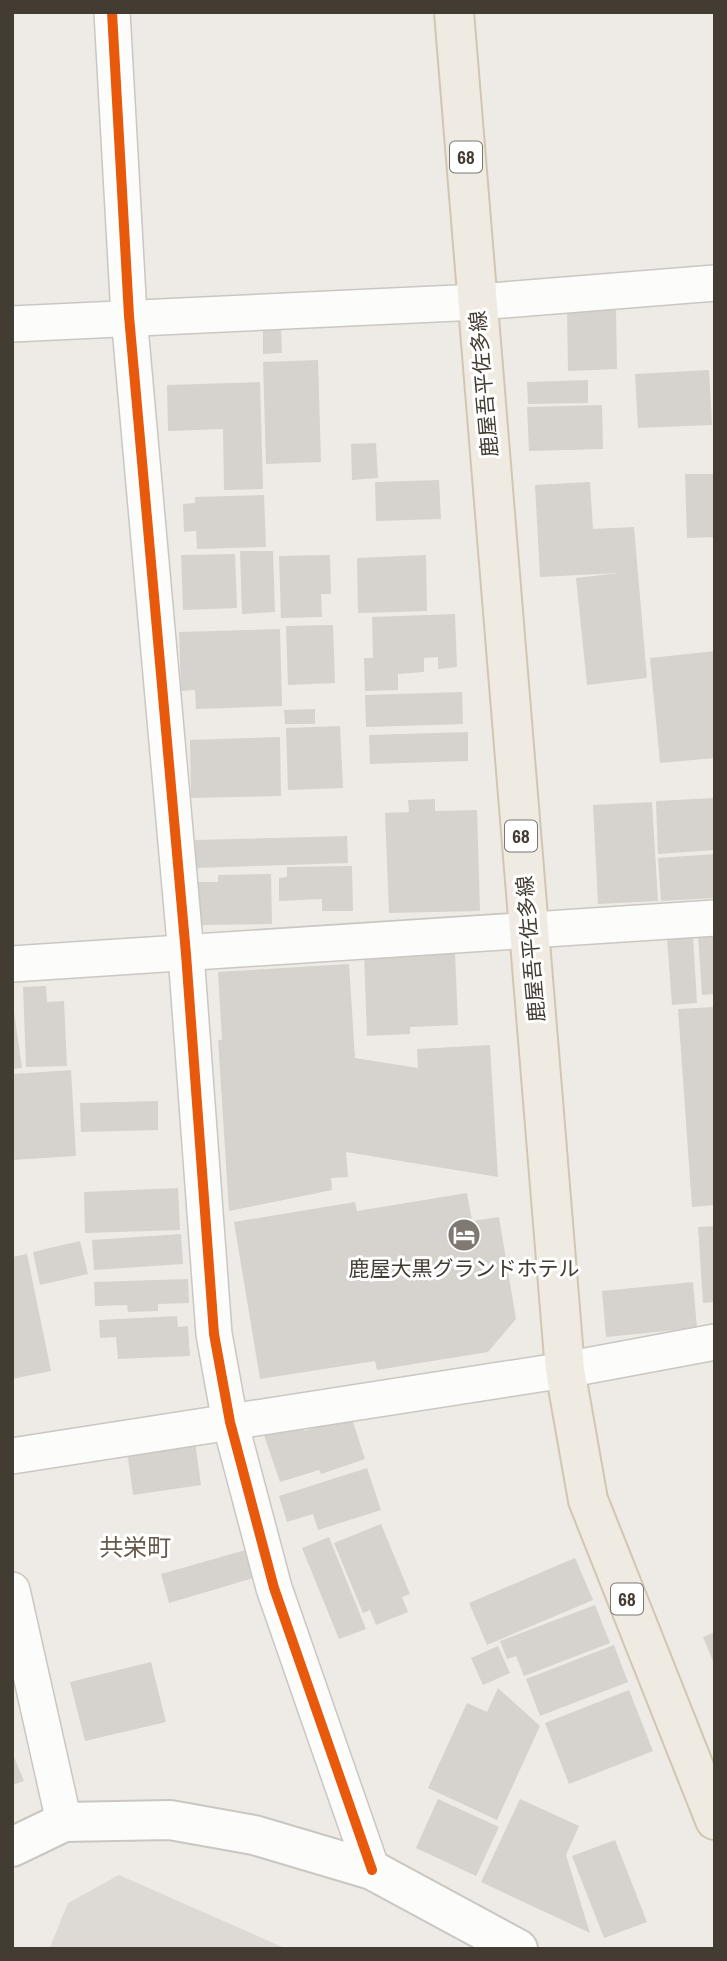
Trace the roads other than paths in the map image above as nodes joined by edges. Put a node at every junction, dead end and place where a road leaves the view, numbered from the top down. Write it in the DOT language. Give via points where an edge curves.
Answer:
graph roads {
  1 [pos="112,12"];
  2 [pos="454,12"];
  3 [pos="715,283"];
  4 [pos="478,302"];
  5 [pos="129,316"];
  6 [pos="12,324"];
  7 [pos="715,918"];
  8 [pos="529,930"];
  9 [pos="186,954"];
  10 [pos="12,964"];
  11 [pos="715,1342"];
  12 [pos="565,1370"];
  13 [pos="230,1422"];
  14 [pos="12,1456"];
  15 [pos="12,1590"];
  16 [pos="715,1819"];
  17 [pos="64,1822"];
  18 [pos="12,1847"];
  19 [pos="372,1870"];
  20 [pos="518,1949"];
  1 -- 5 [label="street"];
  2 -- 4 [label="main road, 鹿屋吾平佐多線 / 68"];
  3 -- 4 [label="street"];
  4 -- 5 [label="street"];
  4 -- 8 [label="main road, 鹿屋吾平佐多線 / 68"];
  5 -- 6 [label="street"];
  5 -- 9 [label="street"];
  7 -- 8 [label="street"];
  8 -- 9 [label="street"];
  8 -- 12 [label="main road, 鹿屋吾平佐多線 / 68"];
  9 -- 10 [label="street"];
  9 -- 13 [label="street" via="214,1334"];
  11 -- 12 [label="street"];
  12 -- 13 [label="street"];
  12 -- 16 [label="main road, 鹿屋吾平佐多線 / 68" via="588,1500"];
  13 -- 14 [label="street"];
  13 -- 19 [label="street" via="274,1588"];
  15 -- 17 [label="street"];
  17 -- 18 [label="street"];
  17 -- 19 [label="street" via="170,1821 254,1835"];
  19 -- 20 [label="street"];
}
